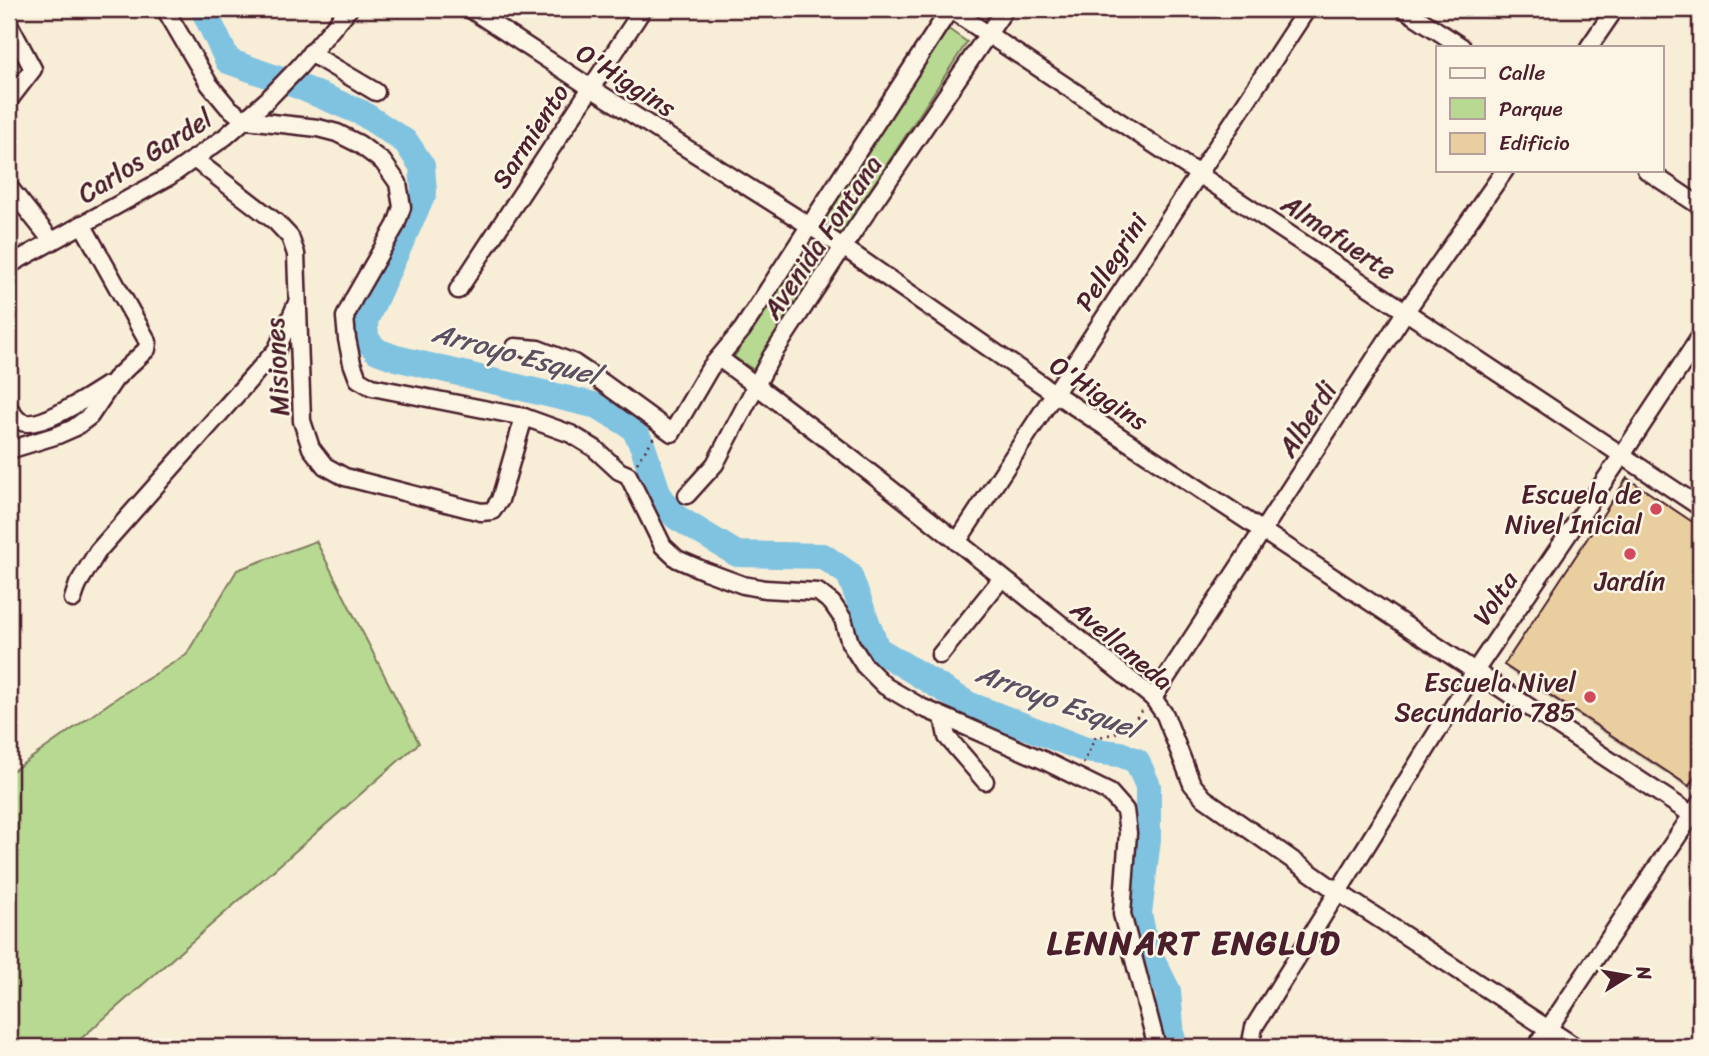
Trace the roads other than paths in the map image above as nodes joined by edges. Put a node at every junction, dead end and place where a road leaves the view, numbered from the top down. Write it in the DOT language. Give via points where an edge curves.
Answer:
graph roads {
  1 [pos="165,9"];
  2 [pos="349,9"];
  3 [pos="470,9"];
  4 [pos="643,9"];
  5 [pos="950,9"];
  6 [pos="1005,9"];
  7 [pos="1307,9"];
  8 [pos="1404,9"];
  9 [pos="1615,9"];
  10 [pos="9,24"];
  11 [pos="989,34"];
  12 [pos="1460,46"];
  13 [pos="1590,46"];
  14 [pos="310,52"];
  15 [pos="591,88"];
  16 [pos="376,92"];
  17 [pos="9,100"];
  18 [pos="245,120"];
  19 [pos="194,159"];
  20 [pos="1504,172"];
  21 [pos="1649,172"];
  22 [pos="1199,173"];
  23 [pos="9,187"];
  24 [pos="1700,206"];
  25 [pos="82,224"];
  26 [pos="810,227"];
  27 [pos="52,242"];
  28 [pos="843,247"];
  29 [pos="9,265"];
  30 [pos="458,290"];
  31 [pos="298,300"];
  32 [pos="1406,311"];
  33 [pos="1700,337"];
  34 [pos="516,347"];
  35 [pos="719,358"];
  36 [pos="115,379"];
  37 [pos="755,384"];
  38 [pos="1054,393"];
  39 [pos="9,408"];
  40 [pos="524,417"];
  41 [pos="9,450"];
  42 [pos="1622,455"];
  43 [pos="687,495"];
  44 [pos="1700,507"];
  45 [pos="1263,531"];
  46 [pos="957,542"];
  47 [pos="1002,578"];
  48 [pos="73,599"];
  49 [pos="940,655"];
  50 [pos="1475,671"];
  51 [pos="1153,698"];
  52 [pos="943,717"];
  53 [pos="985,781"];
  54 [pos="1698,812"];
  55 [pos="1338,892"];
  56 [pos="1548,1029"];
  57 [pos="1157,1047"];
  58 [pos="1250,1047"];
  59 [pos="1536,1047"];
  60 [pos="1576,1047"];
  1 -- 18 [label="street" via="209,84"];
  2 -- 14 [label="street, Carlos Gardel"];
  3 -- 15 [label="street, O'Higgins"];
  4 -- 15 [label="street, Sarmiento"];
  5 -- 11 [label="street, Almafuerte"];
  5 -- 26 [label="street, Avenida Fontana"];
  6 -- 11 [label="street, Avenida Fontana"];
  7 -- 22 [label="street, Pellegrini"];
  8 -- 12 [label="street"];
  9 -- 13 [label="street"];
  10 -- 17 [label="street" via="33,69"];
  11 -- 22 [label="street, Almafuerte"];
  11 -- 28 [label="street, Avenida Fontana"];
  14 -- 16 [label="street"];
  14 -- 18 [label="street, Carlos Gardel"];
  15 -- 26 [label="street, O'Higgins"];
  15 -- 30 [label="street, Sarmiento"];
  18 -- 19 [label="street, Carlos Gardel"];
  18 -- 40 [label="street" via="337,133 383,162 398,183 402,207 396,225 345,317 358,379 372,387"];
  19 -- 25 [label="street, Carlos Gardel"];
  19 -- 31 [label="street, Misiones" via="290,237 296,254"];
  20 -- 32 [label="street, Alberdi"];
  21 -- 24 [label="street"];
  22 -- 32 [label="street, Almafuerte"];
  22 -- 38 [label="street, Pellegrini"];
  23 -- 27 [label="street"];
  25 -- 27 [label="street, Carlos Gardel"];
  25 -- 36 [label="street" via="148,342 147,349"];
  26 -- 28 [label="street, O'Higgins"];
  26 -- 35 [label="street, Avenida Fontana"];
  27 -- 29 [label="street, Carlos Gardel"];
  28 -- 37 [label="street, Avenida Fontana"];
  28 -- 38 [label="street, O'Higgins"];
  31 -- 40 [label="street, Misiones" via="302,421 311,448 325,466 345,477 492,511 500,500"];
  31 -- 48 [label="street" via="277,349 98,551"];
  32 -- 42 [label="street, Almafuerte"];
  32 -- 45 [label="street, Alberdi"];
  33 -- 42 [label="street, Volta"];
  34 -- 35 [label="street, Avenida Fontana" via="538,349 574,363 672,433"];
  35 -- 37 [label="street, Avellaneda"];
  36 -- 39 [label="street" via="81,402 33,424 21,422"];
  36 -- 41 [label="street" via="90,416 74,428"];
  37 -- 43 [label="street, Avenida Fontana" via="715,464"];
  37 -- 46 [label="street, Avellaneda"];
  38 -- 45 [label="street, O'Higgins"];
  38 -- 46 [label="street, Pellegrini"];
  40 -- 52 [label="street" via="571,434 628,475 663,546 677,559 743,585 818,592 843,619 850,643 864,665 885,686"];
  42 -- 44 [label="street, Almafuerte"];
  42 -- 50 [label="street, Volta"];
  45 -- 50 [label="street, O'Higgins"];
  45 -- 51 [label="street, Alberdi"];
  46 -- 47 [label="street, Avellaneda"];
  47 -- 49 [label="street"];
  47 -- 51 [label="street, Avellaneda"];
  50 -- 54 [label="street, O'Higgins"];
  50 -- 55 [label="street, Volta"];
  51 -- 55 [label="street, Avellaneda" via="1165,715 1192,784 1204,798"];
  52 -- 53 [label="street" via="947,737"];
  52 -- 57 [label="street" via="1082,778 1110,793 1125,810 1128,833 1122,914"];
  54 -- 56 [label="street"];
  55 -- 56 [label="street, Avellaneda"];
  55 -- 58 [label="street, Volta" via="1254,1027"];
  56 -- 59 [label="street"];
  56 -- 60 [label="street, Avellaneda"];
}
